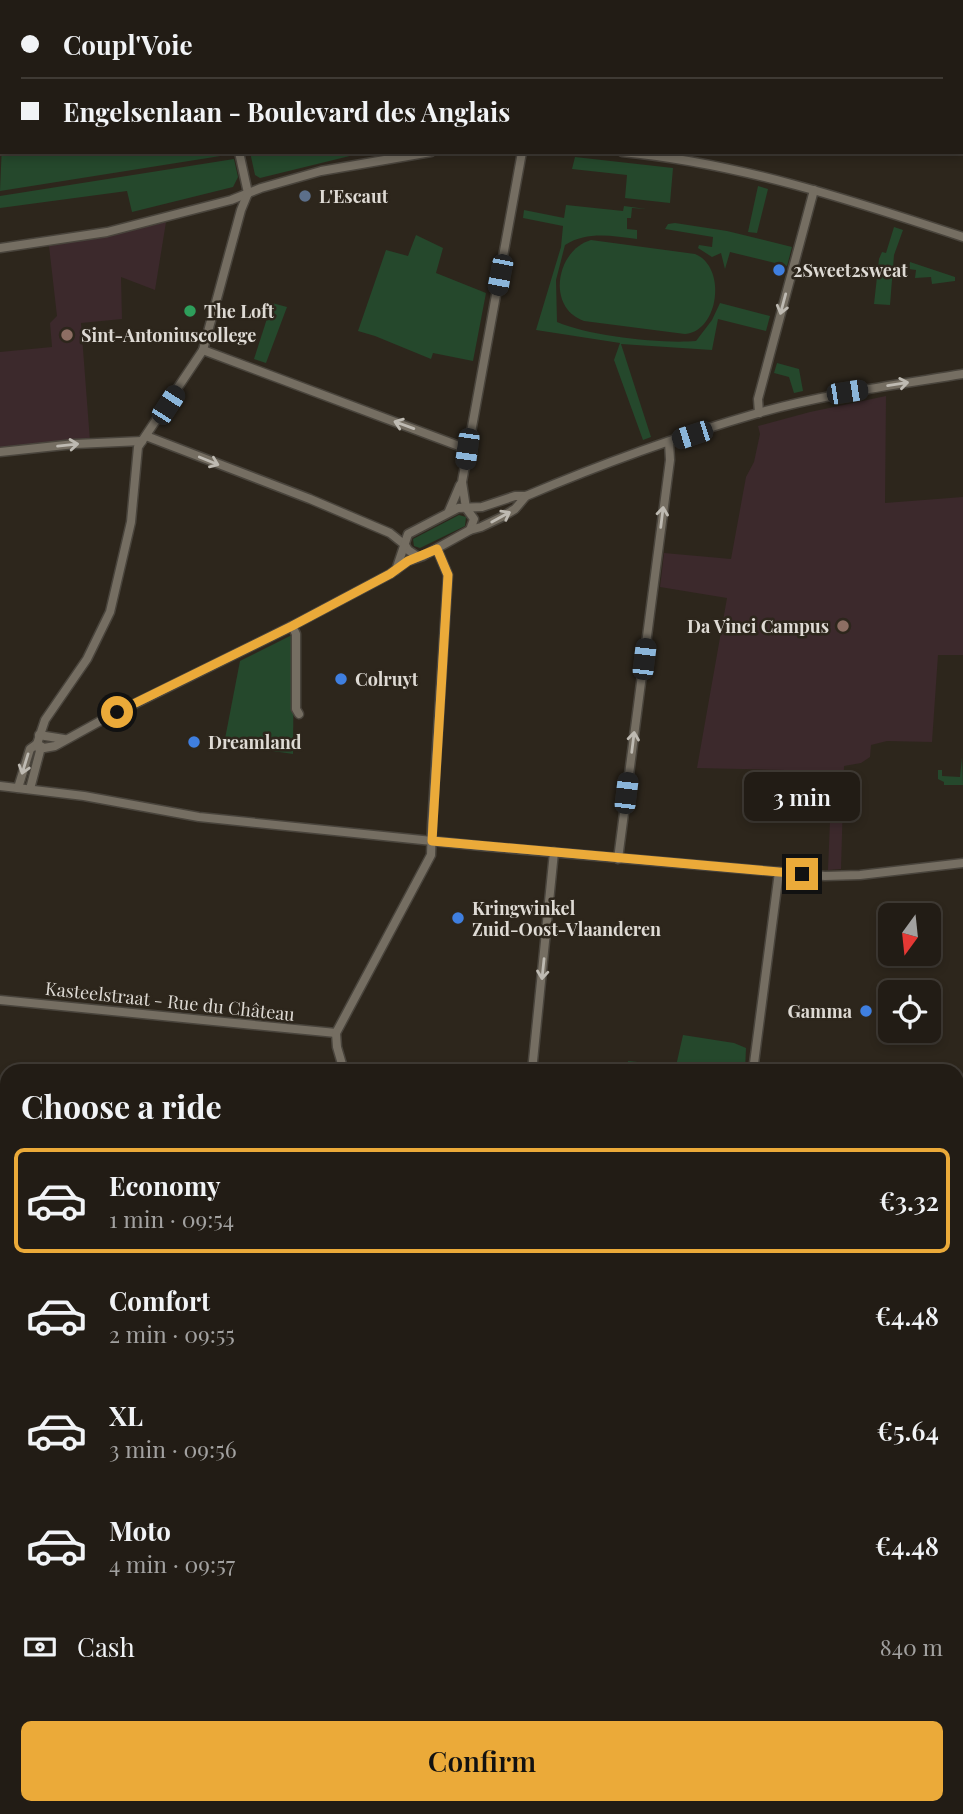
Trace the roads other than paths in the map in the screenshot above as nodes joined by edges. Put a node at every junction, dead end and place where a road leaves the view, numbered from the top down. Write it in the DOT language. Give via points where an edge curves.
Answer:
graph roads {
  1 [pos="239,154"];
  2 [pos="419,154"];
  3 [pos="522,154"];
  4 [pos="635,154"];
  5 [pos="814,190"];
  6 [pos="248,192"];
  7 [pos="963,237"];
  8 [pos="0,248"];
  9 [pos="203,350"];
  10 [pos="963,374"];
  11 [pos="759,412"];
  12 [pos="144,438"];
  13 [pos="669,442"];
  14 [pos="467,449"];
  15 [pos="0,452"];
  16 [pos="462,482"];
  17 [pos="526,496"];
  18 [pos="466,508"];
  19 [pos="449,511"];
  20 [pos="470,530"];
  21 [pos="405,545"];
  22 [pos="437,549"];
  23 [pos="417,556"];
  24 [pos="396,570"];
  25 [pos="292,626"];
  26 [pos="299,714"];
  27 [pos="38,739"];
  28 [pos="0,786"];
  29 [pos="18,788"];
  30 [pos="30,789"];
  31 [pos="432,841"];
  32 [pos="554,852"];
  33 [pos="618,859"];
  34 [pos="963,863"];
  35 [pos="779,872"];
  36 [pos="0,1000"];
  37 [pos="336,1033"];
  38 [pos="342,1064"];
  39 [pos="533,1064"];
  40 [pos="754,1064"];
  1 -- 6 [label="street"];
  2 -- 6 [label="street" via="334,168"];
  3 -- 14 [label="street"];
  4 -- 5 [label="street" via="723,167"];
  5 -- 7 [label="street"];
  5 -- 11 [label="street, one-way" via="758,399"];
  6 -- 8 [label="street" via="107,232"];
  6 -- 9 [label="street"];
  9 -- 12 [label="street"];
  14 -- 9 [label="street, one-way"];
  11 -- 10 [label="street, one-way" via="847,392"];
  11 -- 13 [label="street"];
  15 -- 12 [label="street, one-way"];
  12 -- 21 [label="street, one-way" via="332,509 390,533"];
  12 -- 27 [label="street" via="137,452 126,548 110,612"];
  13 -- 17 [label="street"];
  33 -- 13 [label="street, one-way"];
  14 -- 16 [label="street"];
  16 -- 18 [label="street"];
  16 -- 19 [label="street"];
  17 -- 18 [label="street"];
  20 -- 17 [label="street, one-way" via="515,509"];
  18 -- 19 [label="street"];
  18 -- 20 [label="street" via="474,519"];
  19 -- 21 [label="street" via="411,532"];
  20 -- 22 [label="street"];
  21 -- 23 [label="street"];
  21 -- 24 [label="street"];
  22 -- 23 [label="street"];
  22 -- 31 [label="street" via="448,575"];
  23 -- 24 [label="street"];
  24 -- 25 [label="street"];
  25 -- 26 [label="street"];
  25 -- 27 [label="street" via="64,739"];
  27 -- 29 [label="street, one-way" via="30,748"];
  27 -- 30 [label="street" via="40,751"];
  28 -- 29 [label="street"];
  29 -- 30 [label="street"];
  30 -- 31 [label="street" via="199,817"];
  31 -- 32 [label="street"];
  31 -- 37 [label="street" via="431,855"];
  32 -- 33 [label="street"];
  32 -- 39 [label="street, one-way"];
  33 -- 35 [label="street"];
  34 -- 35 [label="street" via="860,875"];
  35 -- 40 [label="street"];
  36 -- 37 [label="street, Kasteelstraat - Rue du Château"];
  37 -- 38 [label="street"];
}
